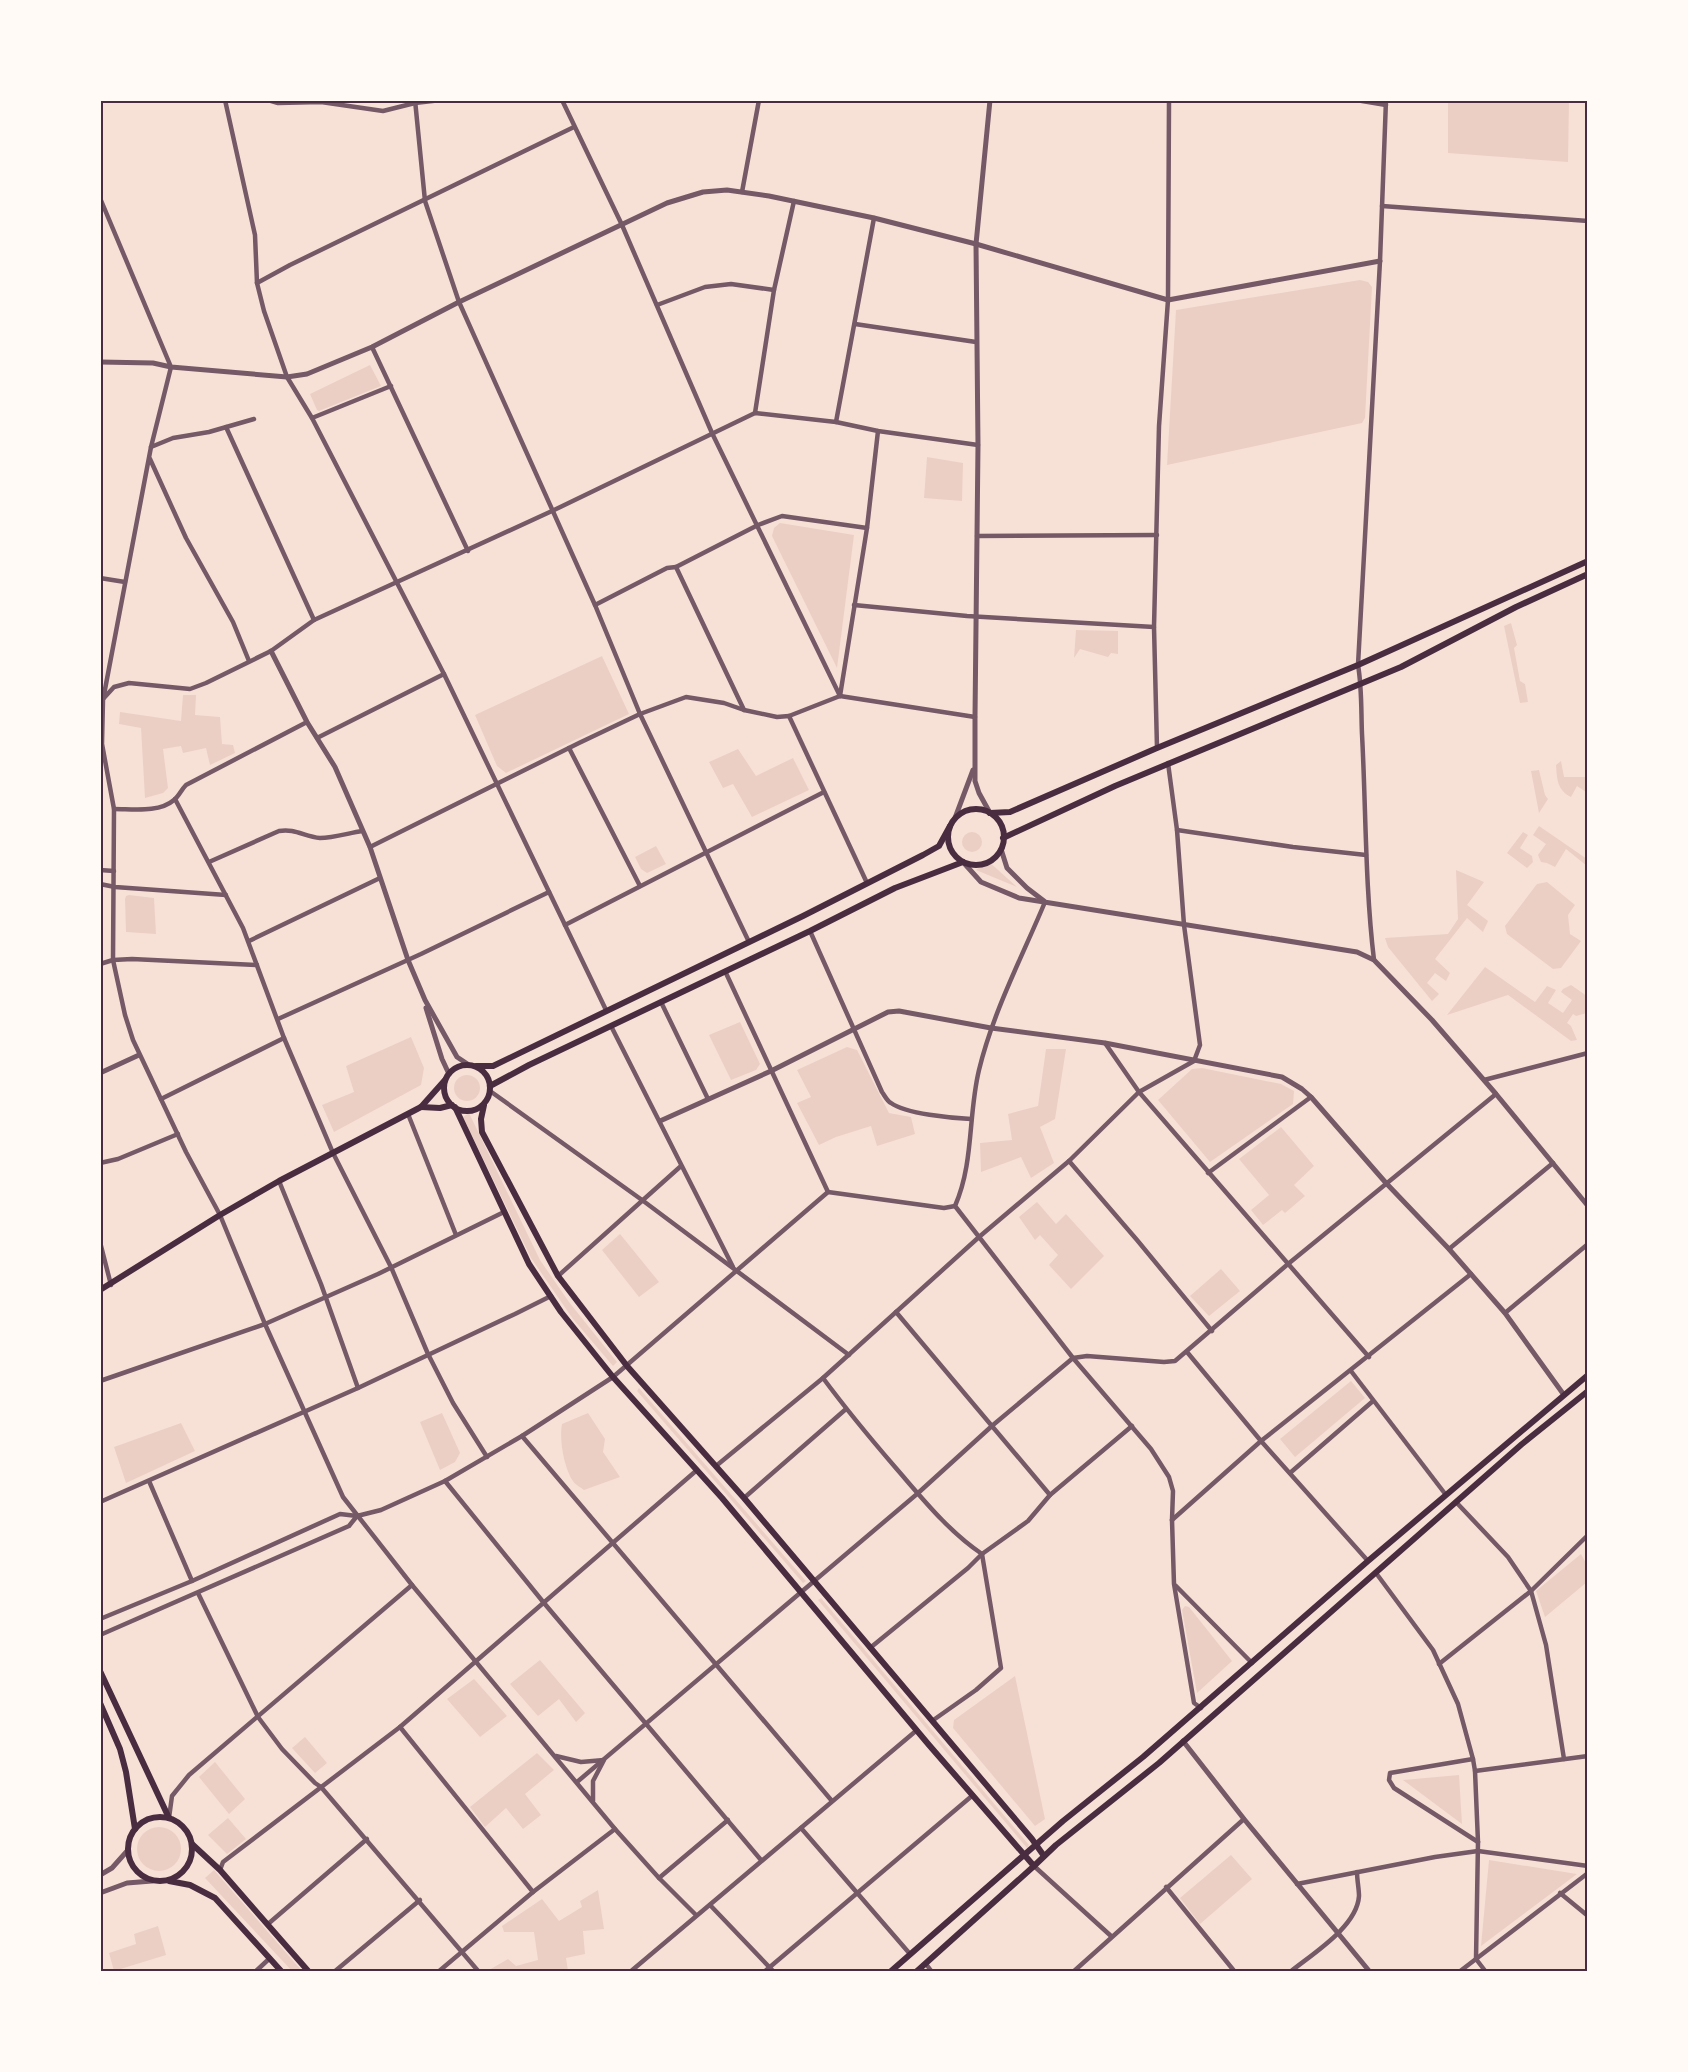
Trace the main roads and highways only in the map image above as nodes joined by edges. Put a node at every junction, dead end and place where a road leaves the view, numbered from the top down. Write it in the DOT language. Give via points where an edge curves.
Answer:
graph roads {
  1 [pos="1587,561"];
  2 [pos="1587,574"];
  3 [pos="990,813"];
  4 [pos="950,826"];
  5 [pos="1003,838"];
  6 [pos="963,862"];
  7 [pos="476,1066"];
  8 [pos="447,1077"];
  9 [pos="490,1089"];
  10 [pos="483,1105"];
  11 [pos="453,1106"];
  12 [pos="421,1107"];
  13 [pos="100,1290"];
  14 [pos="1587,1375"];
  15 [pos="1587,1394"];
  16 [pos="100,1671"];
  17 [pos="100,1703"];
  18 [pos="169,1818"];
  19 [pos="135,1829"];
  20 [pos="192,1844"];
  21 [pos="1036,1845"];
  22 [pos="1024,1855"];
  23 [pos="1044,1856"];
  24 [pos="1034,1866"];
  25 [pos="168,1881"];
  26 [pos="282,1971"];
  27 [pos="309,1971"];
  28 [pos="890,1971"];
  29 [pos="916,1971"];
  1 -- 3 [label="main road" via="1358,665 1010,812"];
  2 -- 5 [label="main road" via="1401,667 1114,786"];
  3 -- 4 [label="main road" via="962,812"];
  3 -- 5 [label="main road" via="1002,827"];
  4 -- 6 [label="main road" via="949,845"];
  4 -- 7 [label="main road" via="939,846 867,883 493,1066"];
  5 -- 6 [label="main road" via="992,860 976,865"];
  6 -- 9 [label="main road" via="896,888 529,1065"];
  7 -- 8 [label="main road" via="461,1066"];
  7 -- 9 [label="main road" via="487,1076"];
  8 -- 11 [label="main road" via="445,1095"];
  8 -- 12 [label="main road"];
  9 -- 10 [label="main road"];
  10 -- 11 [label="main road" via="470,1111"];
  10 -- 21 [label="main road" via="482,1132 558,1276 627,1366 744,1498"];
  11 -- 12 [label="main road"];
  11 -- 22 [label="main road" via="529,1264 551,1296 613,1377 697,1470"];
  12 -- 13 [label="main road" via="279,1181"];
  14 -- 21 [label="main road"];
  15 -- 23 [label="main road" via="1522,1444 1183,1741"];
  16 -- 18 [label="main road"];
  17 -- 19 [label="main road" via="120,1749"];
  18 -- 19 [label="main road" via="150,1818"];
  18 -- 20 [label="main road" via="184,1827"];
  19 -- 25 [label="main road" via="129,1858 138,1872 152,1881"];
  20 -- 25 [label="main road" via="190,1864"];
  20 -- 27 [label="main road" via="220,1869"];
  21 -- 22 [label="main road"];
  21 -- 23 [label="main road"];
  22 -- 24 [label="main road"];
  22 -- 28 [label="main road"];
  23 -- 24 [label="main road"];
  24 -- 29 [label="main road"];
  25 -- 26 [label="main road" via="190,1885 214,1898"];
}
